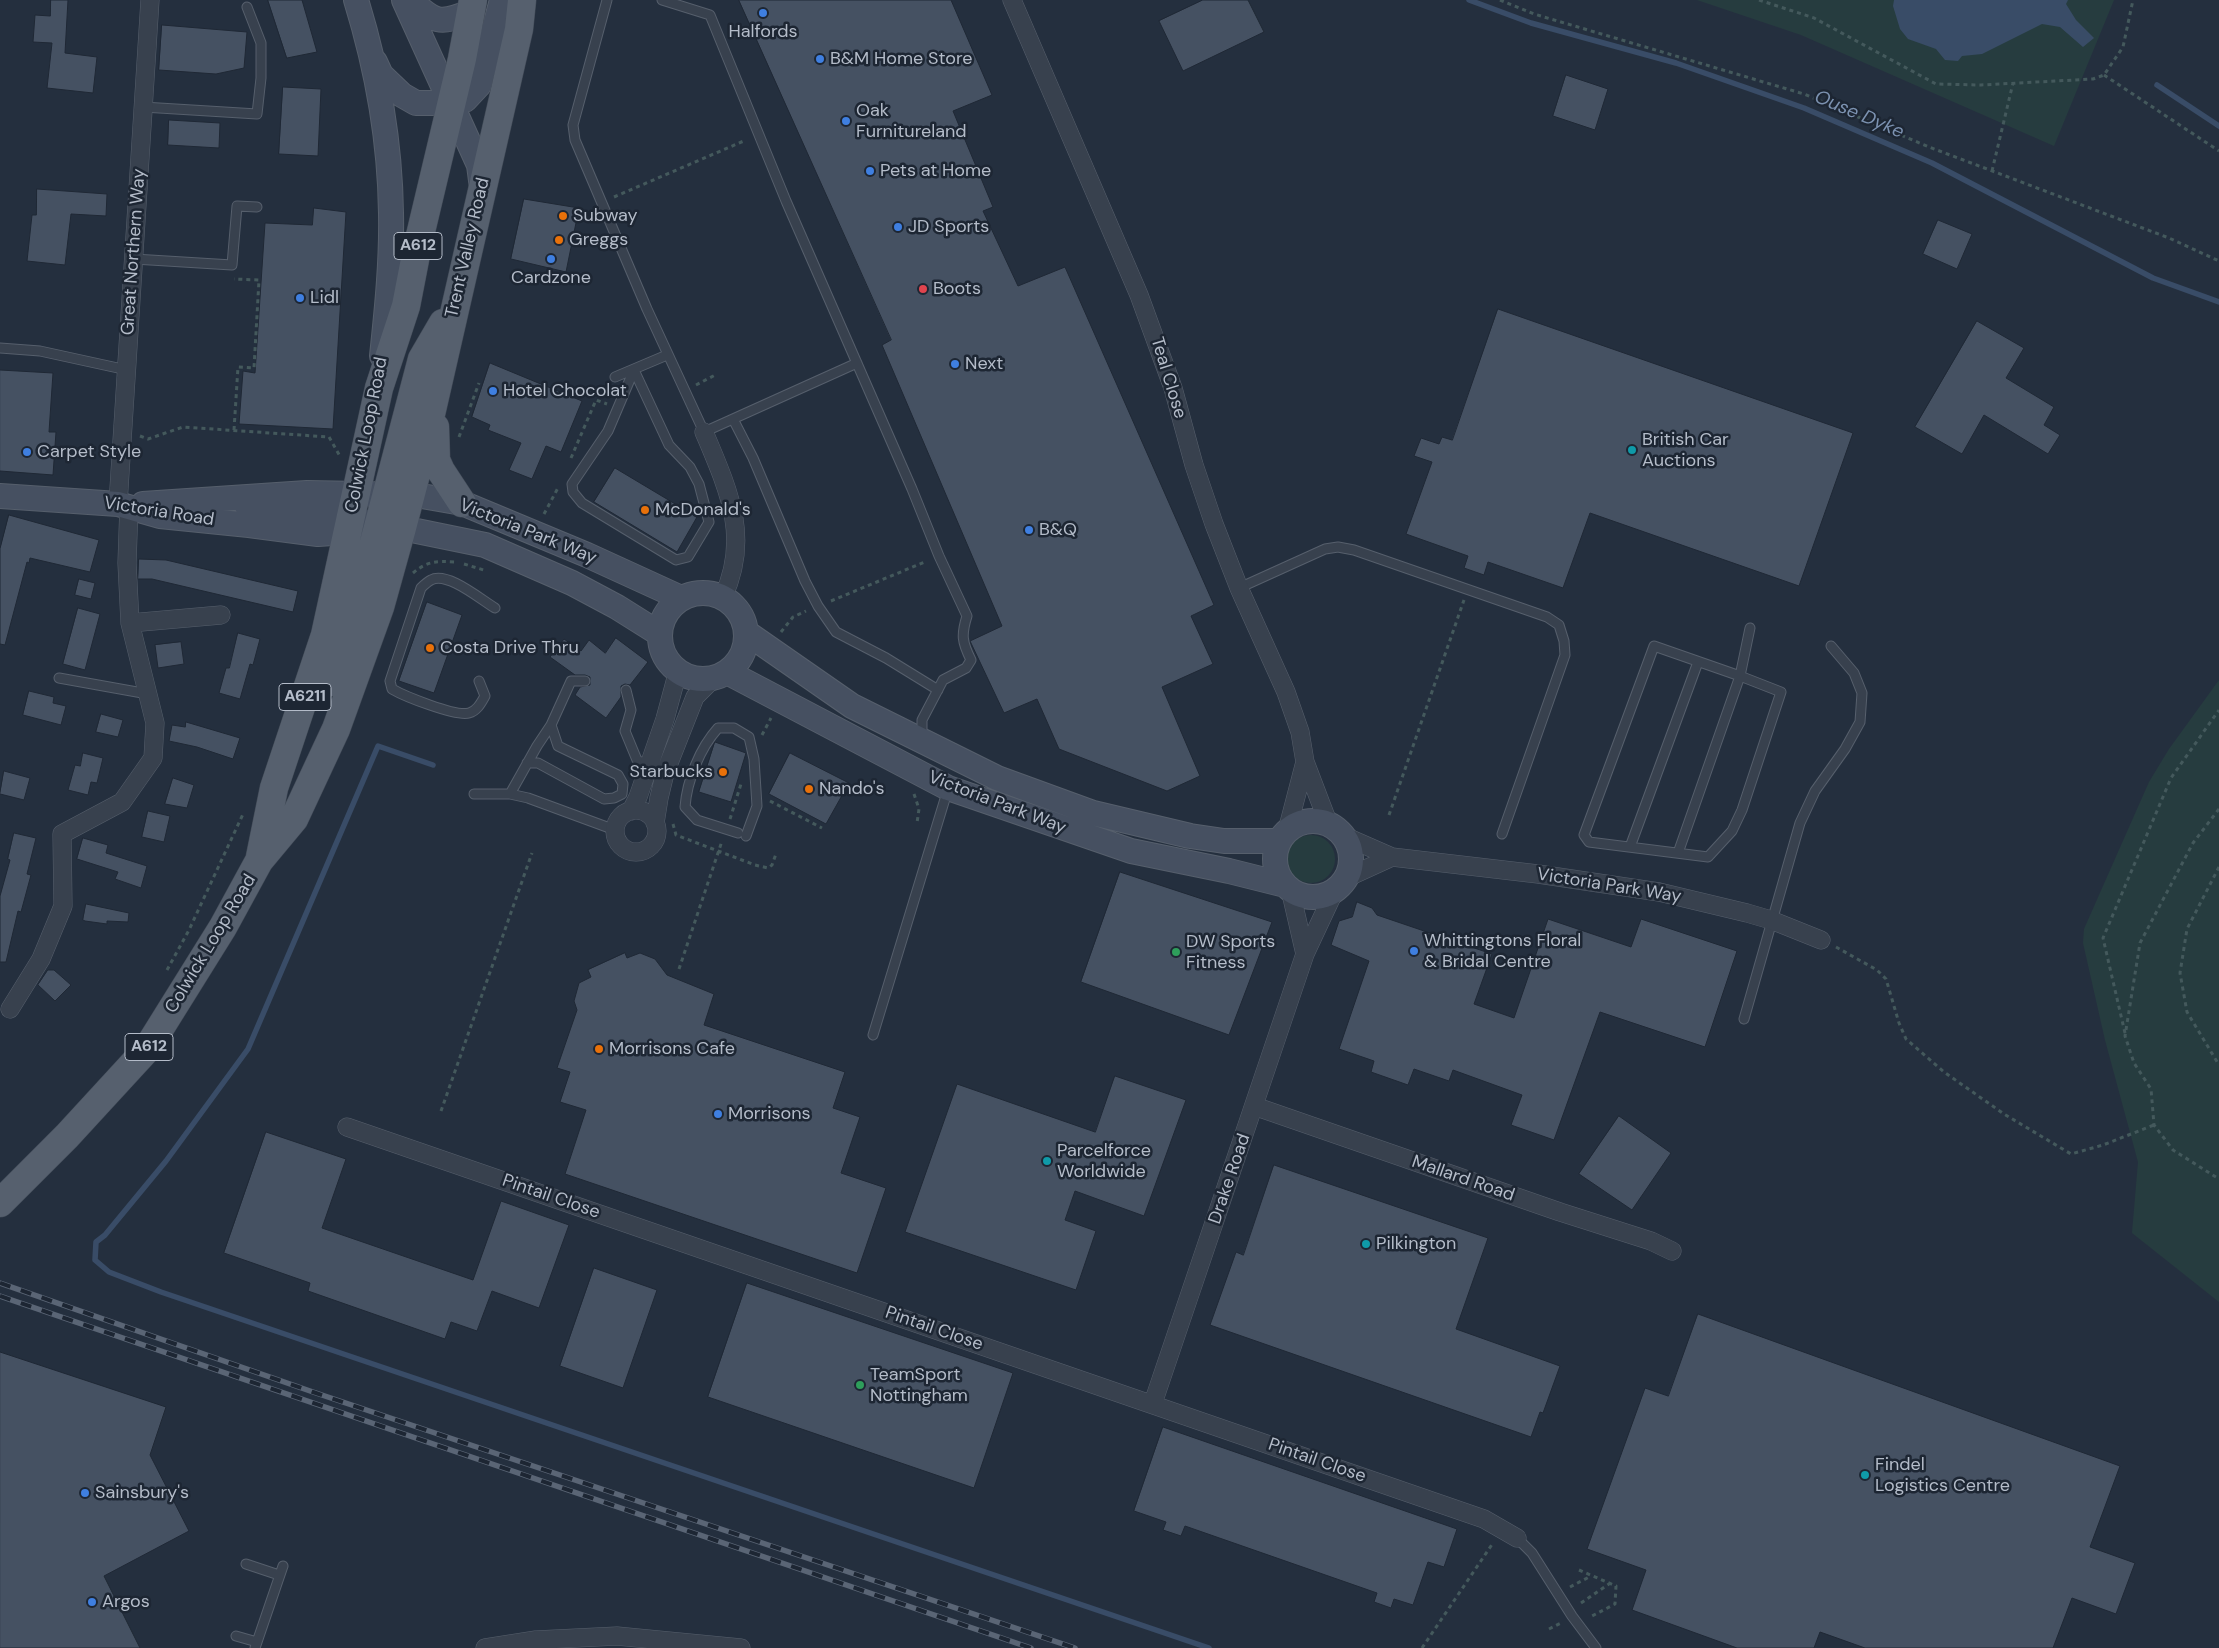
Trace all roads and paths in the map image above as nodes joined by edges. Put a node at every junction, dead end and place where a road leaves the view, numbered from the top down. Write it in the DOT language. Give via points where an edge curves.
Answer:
graph roads {
  1 [pos="150,0"];
  2 [pos="356,0"];
  3 [pos="404,0"];
  4 [pos="410,0"];
  5 [pos="502,0"];
  6 [pos="522,0"];
  7 [pos="607,0"];
  8 [pos="662,0"];
  9 [pos="1012,0"];
  10 [pos="1500,0"];
  11 [pos="1759,0"];
  12 [pos="2133,0"];
  13 [pos="472,6"];
  14 [pos="247,7"];
  15 [pos="370,52"];
  16 [pos="2104,75"];
  17 [pos="2013,83"];
  18 [pos="450,103"];
  19 [pos="144,107"];
  20 [pos="758,135"];
  21 [pos="2219,151"];
  22 [pos="1992,171"];
  23 [pos="482,188"];
  24 [pos="602,203"];
  25 [pos="257,207"];
  26 [pos="134,259"];
  27 [pos="2219,261"];
  28 [pos="230,279"];
  29 [pos="455,302"];
  30 [pos="0,348"];
  31 [pos="667,355"];
  32 [pos="857,363"];
  33 [pos="127,370"];
  34 [pos="634,370"];
  35 [pos="615,377"];
  36 [pos="479,384"];
  37 [pos="379,388"];
  38 [pos="435,393"];
  39 [pos="733,420"];
  40 [pos="234,430"];
  41 [pos="704,432"];
  42 [pos="135,434"];
  43 [pos="456,444"];
  44 [pos="342,461"];
  45 [pos="398,495"];
  46 [pos="0,498"];
  47 [pos="462,503"];
  48 [pos="123,505"];
  49 [pos="352,514"];
  50 [pos="389,529"];
  51 [pos="318,534"];
  52 [pos="939,556"];
  53 [pos="1239,588"];
  54 [pos="1468,588"];
  55 [pos="723,597"];
  56 [pos="681,598"];
  57 [pos="818,606"];
  58 [pos="495,608"];
  59 [pos="221,615"];
  60 [pos="130,623"];
  61 [pos="1750,628"];
  62 [pos="747,633"];
  63 [pos="660,634"];
  64 [pos="777,638"];
  65 [pos="1831,646"];
  66 [pos="1698,662"];
  67 [pos="678,671"];
  68 [pos="720,675"];
  69 [pos="1740,676"];
  70 [pos="59,678"];
  71 [pos="479,681"];
  72 [pos="585,681"];
  73 [pos="626,690"];
  74 [pos="938,690"];
  75 [pos="148,694"];
  76 [pos="2219,710"];
  77 [pos="774,711"];
  78 [pos="551,725"];
  79 [pos="928,746"];
  80 [pos="754,759"];
  81 [pos="1305,762"];
  82 [pos="527,763"];
  83 [pos="648,766"];
  84 [pos="948,788"];
  85 [pos="474,794"];
  86 [pos="510,794"];
  87 [pos="767,799"];
  88 [pos="246,807"];
  89 [pos="2219,809"];
  90 [pos="630,811"];
  91 [pos="1389,815"];
  92 [pos="655,823"];
  93 [pos="822,828"];
  94 [pos="615,830"];
  95 [pos="1337,830"];
  96 [pos="726,831"];
  97 [pos="1502,834"];
  98 [pos="1283,836"];
  99 [pos="1630,847"];
  100 [pos="532,853"];
  101 [pos="1678,853"];
  102 [pos="1392,857"];
  103 [pos="259,861"];
  104 [pos="2219,867"];
  105 [pos="1340,884"];
  106 [pos="1288,887"];
  107 [pos="1771,920"];
  108 [pos="1821,940"];
  109 [pos="1305,954"];
  110 [pos="679,969"];
  111 [pos="162,978"];
  112 [pos="10,1009"];
  113 [pos="1744,1019"];
  114 [pos="873,1035"];
  115 [pos="2125,1036"];
  116 [pos="2219,1065"];
  117 [pos="1254,1106"];
  118 [pos="441,1111"];
  119 [pos="2154,1125"];
  120 [pos="347,1127"];
  121 [pos="2219,1179"];
  122 [pos="0,1203"];
  123 [pos="1672,1252"];
  124 [pos="1152,1403"];
  125 [pos="1513,1535"];
  126 [pos="246,1564"];
  127 [pos="283,1566"];
  128 [pos="1578,1570"];
  129 [pos="279,1576"];
  130 [pos="1592,1576"];
  131 [pos="1610,1583"];
  132 [pos="1569,1587"];
  133 [pos="1581,1603"];
  134 [pos="1590,1618"];
  135 [pos="236,1636"];
  136 [pos="256,1645"];
  137 [pos="486,1648"];
  138 [pos="742,1648"];
  139 [pos="1422,1648"];
  140 [pos="1596,1648"];
  1 -- 19 [label="street, Great Northern Way"];
  2 -- 15 [label="street, Colwick Loop Road"];
  3 -- 18 [label="street"];
  4 -- 13 [label="street" via="428,17 444,20"];
  5 -- 18 [label="street" via="479,85 465,100"];
  6 -- 23 [label="main road, Trent Valley Road / A612" via="519,28"];
  7 -- 24 [label="lane" via="573,125 574,140"];
  8 -- 20 [label="lane" via="710,15"];
  9 -- 53 [label="street, Teal Close" via="1140,295 1173,388 1211,516"];
  10 -- 22 [label="path" via="1534,14 1804,94"];
  11 -- 17 [label="path" via="1814,18 1936,84"];
  12 -- 16 [label="path" via="2123,47"];
  13 -- 18 [label="main road, A612"];
  14 -- 19 [label="lane" via="261,43 257,114"];
  15 -- 18 [label="street" via="381,76 416,103"];
  15 -- 37 [label="street, Colwick Loop Road" via="386,142 391,213 388,304"];
  16 -- 17 [label="path"];
  16 -- 21 [label="path"];
  17 -- 22 [label="path"];
  18 -- 23 [label="street" via="479,165"];
  18 -- 37 [label="main road, A612" via="406,306"];
  19 -- 26 [label="street, Great Northern Way"];
  20 -- 24 [label="path"];
  20 -- 32 [label="lane"];
  22 -- 27 [label="path" via="2170,238"];
  23 -- 29 [label="main road, Trent Valley Road / A612"];
  24 -- 31 [label="lane"];
  25 -- 26 [label="lane" via="237,206 232,265"];
  26 -- 33 [label="street, Great Northern Way"];
  28 -- 40 [label="path" via="259,280 254,368 238,367"];
  29 -- 38 [label="main road, Trent Valley Road / A612"];
  29 -- 45 [label="main road" via="422,359"];
  30 -- 33 [label="lane" via="40,351"];
  31 -- 34 [label="lane"];
  31 -- 41 [label="lane"];
  32 -- 39 [label="lane"];
  32 -- 52 [label="lane"];
  33 -- 48 [label="street, Great Northern Way"];
  34 -- 34 [label="lane" via="669,445 690,467 704,501 709,522 688,557 676,560 582,503 573,492 572,484 608,432"];
  34 -- 35 [label="lane"];
  36 -- 43 [label="path"];
  37 -- 49 [label="main road, Colwick Loop Road / A6211"];
  38 -- 45 [label="main road, Trent Valley Road / A612"];
  38 -- 47 [label="main road" via="436,460"];
  39 -- 41 [label="lane"];
  39 -- 57 [label="lane"];
  40 -- 42 [label="path" via="183,427 148,439"];
  40 -- 44 [label="path" via="329,437"];
  41 -- 55 [label="street" via="724,480 737,536 736,556"];
  45 -- 47 [label="street, Victoria Park Way"];
  45 -- 49 [label="street, Victoria Park Way"];
  45 -- 50 [label="main road, Colwick Loop Road / A612"];
  46 -- 48 [label="street, Victoria Road"];
  47 -- 56 [label="street, Victoria Park Way"];
  48 -- 49 [label="street" via="228,498 265,511"];
  48 -- 51 [label="street, Victoria Road" via="160,516"];
  48 -- 60 [label="street, Great Northern Way"];
  49 -- 50 [label="street, Victoria Park Way"];
  49 -- 51 [label="street, Victoria Park Way"];
  49 -- 103 [label="main road, Colwick Loop Road / A6211" via="325,635 274,788"];
  50 -- 63 [label="street, Victoria Park Way" via="486,545 572,583"];
  50 -- 103 [label="main road" via="318,730"];
  50 -- 103 [label="main road, Colwick Loop Road / A612" via="391,568 336,729 294,818"];
  52 -- 57 [label="path"];
  52 -- 74 [label="lane" via="967,616 962,643 971,660 966,668 943,680"];
  53 -- 54 [label="lane" via="1325,549 1338,547"];
  53 -- 81 [label="street, Teal Close" via="1286,692 1300,732"];
  54 -- 91 [label="path"];
  54 -- 97 [label="lane" via="1547,617 1560,625 1564,642 1564,655"];
  55 -- 56 [label="street" via="705,592"];
  55 -- 62 [label="street" via="738,609"];
  56 -- 63 [label="street" via="666,614"];
  57 -- 64 [label="path" via="793,617"];
  57 -- 74 [label="lane" via="836,632"];
  58 -- 71 [label="lane" via="460,585 444,578 432,579 421,588 390,681 392,689 401,694 458,713 470,713 480,706 485,696"];
  59 -- 60 [label="street"];
  60 -- 75 [label="street, Great Northern Way"];
  61 -- 69 [label="lane"];
  62 -- 68 [label="street" via="745,648 738,662"];
  62 -- 79 [label="street, Victoria Park Way" via="852,706"];
  63 -- 67 [label="street" via="662,649 669,663"];
  65 -- 107 [label="lane" via="1854,673 1862,693 1860,722 1846,749 1815,791 1800,823"];
  66 -- 69 [label="lane"];
  66 -- 99 [label="lane"];
  66 -- 99 [label="lane" via="1654,646 1584,835 1589,842"];
  67 -- 68 [label="street, Victoria Park Way" via="696,678"];
  67 -- 83 [label="street"];
  68 -- 84 [label="street, Victoria Park Way"];
  68 -- 92 [label="street" via="695,698 665,773"];
  69 -- 101 [label="lane"];
  69 -- 101 [label="lane" via="1781,692 1742,810 1732,831 1708,857"];
  70 -- 75 [label="lane"];
  72 -- 78 [label="lane" via="571,681"];
  73 -- 83 [label="lane" via="631,710 625,731 637,760"];
  74 -- 79 [label="lane" via="922,720"];
  75 -- 112 [label="street, Great Northern Way" via="155,723 153,758 122,802 62,834 63,906 41,958"];
  76 -- 115 [label="path" via="2171,778 2103,938"];
  77 -- 80 [label="path" via="761,738 762,758"];
  78 -- 82 [label="lane"];
  78 -- 82 [label="lane" via="558,746 618,775 623,784 622,794 604,799 538,764"];
  79 -- 98 [label="street, Victoria Park Way" via="997,778 1093,813 1224,841"];
  80 -- 96 [label="path" via="748,759"];
  80 -- 96 [label="lane" via="757,806 742,834"];
  80 -- 96 [label="lane" via="749,737 734,728 718,728 705,742 686,793 685,808 697,820"];
  81 -- 95 [label="street, Teal Close"];
  81 -- 98 [label="street, Teal Close"];
  82 -- 86 [label="lane"];
  83 -- 90 [label="street"];
  84 -- 106 [label="street, Victoria Park Way" via="1122,849"];
  84 -- 114 [label="lane"];
  85 -- 86 [label="lane"];
  86 -- 94 [label="lane"];
  87 -- 93 [label="path"];
  88 -- 111 [label="path" via="189,930"];
  89 -- 115 [label="path" via="2193,843 2140,943"];
  90 -- 92 [label="street" via="646,812"];
  90 -- 94 [label="street" via="618,820"];
  92 -- 94 [label="street" via="656,838 652,845 640,852 623,848"];
  95 -- 98 [label="street" via="1323,822 1310,820 1297,824"];
  95 -- 102 [label="street"];
  95 -- 105 [label="street" via="1351,857 1349,872"];
  96 -- 110 [label="path"];
  98 -- 106 [label="street" via="1275,855 1277,871"];
  99 -- 101 [label="lane"];
  100 -- 118 [label="path"];
  102 -- 105 [label="street"];
  102 -- 107 [label="street, Victoria Park Way" via="1659,892"];
  103 -- 122 [label="main road, Colwick Loop Road / A612" via="223,927 147,1049"];
  104 -- 116 [label="path" via="2187,929 2180,972 2187,1012"];
  105 -- 106 [label="street" via="1325,894 1315,896 1306,896"];
  105 -- 109 [label="street, Drake Road"];
  106 -- 109 [label="street"];
  107 -- 108 [label="street, Victoria Park Way"];
  107 -- 113 [label="lane"];
  108 -- 119 [label="path" via="1877,970 1886,979 1906,1039 1944,1072 2004,1114 2071,1154"];
  109 -- 117 [label="street, Drake Road"];
  115 -- 119 [label="path" via="2134,1064 2151,1089"];
  117 -- 123 [label="street, Mallard Road" via="1651,1241"];
  117 -- 124 [label="street, Drake Road"];
  119 -- 121 [label="path" via="2174,1150"];
  120 -- 124 [label="street, Pintail Close"];
  124 -- 125 [label="street, Pintail Close" via="1484,1519"];
  125 -- 139 [label="path" via="1492,1544"];
  125 -- 140 [label="lane" via="1532,1553"];
  126 -- 129 [label="lane"];
  127 -- 129 [label="lane"];
  128 -- 130 [label="path"];
  129 -- 136 [label="lane"];
  130 -- 131 [label="path"];
  130 -- 132 [label="path"];
  131 -- 133 [label="path"];
  131 -- 134 [label="path" via="1616,1586 1615,1604"];
  135 -- 136 [label="lane"];
  137 -- 138 [label="street" via="536,1640 617,1636"];
}
